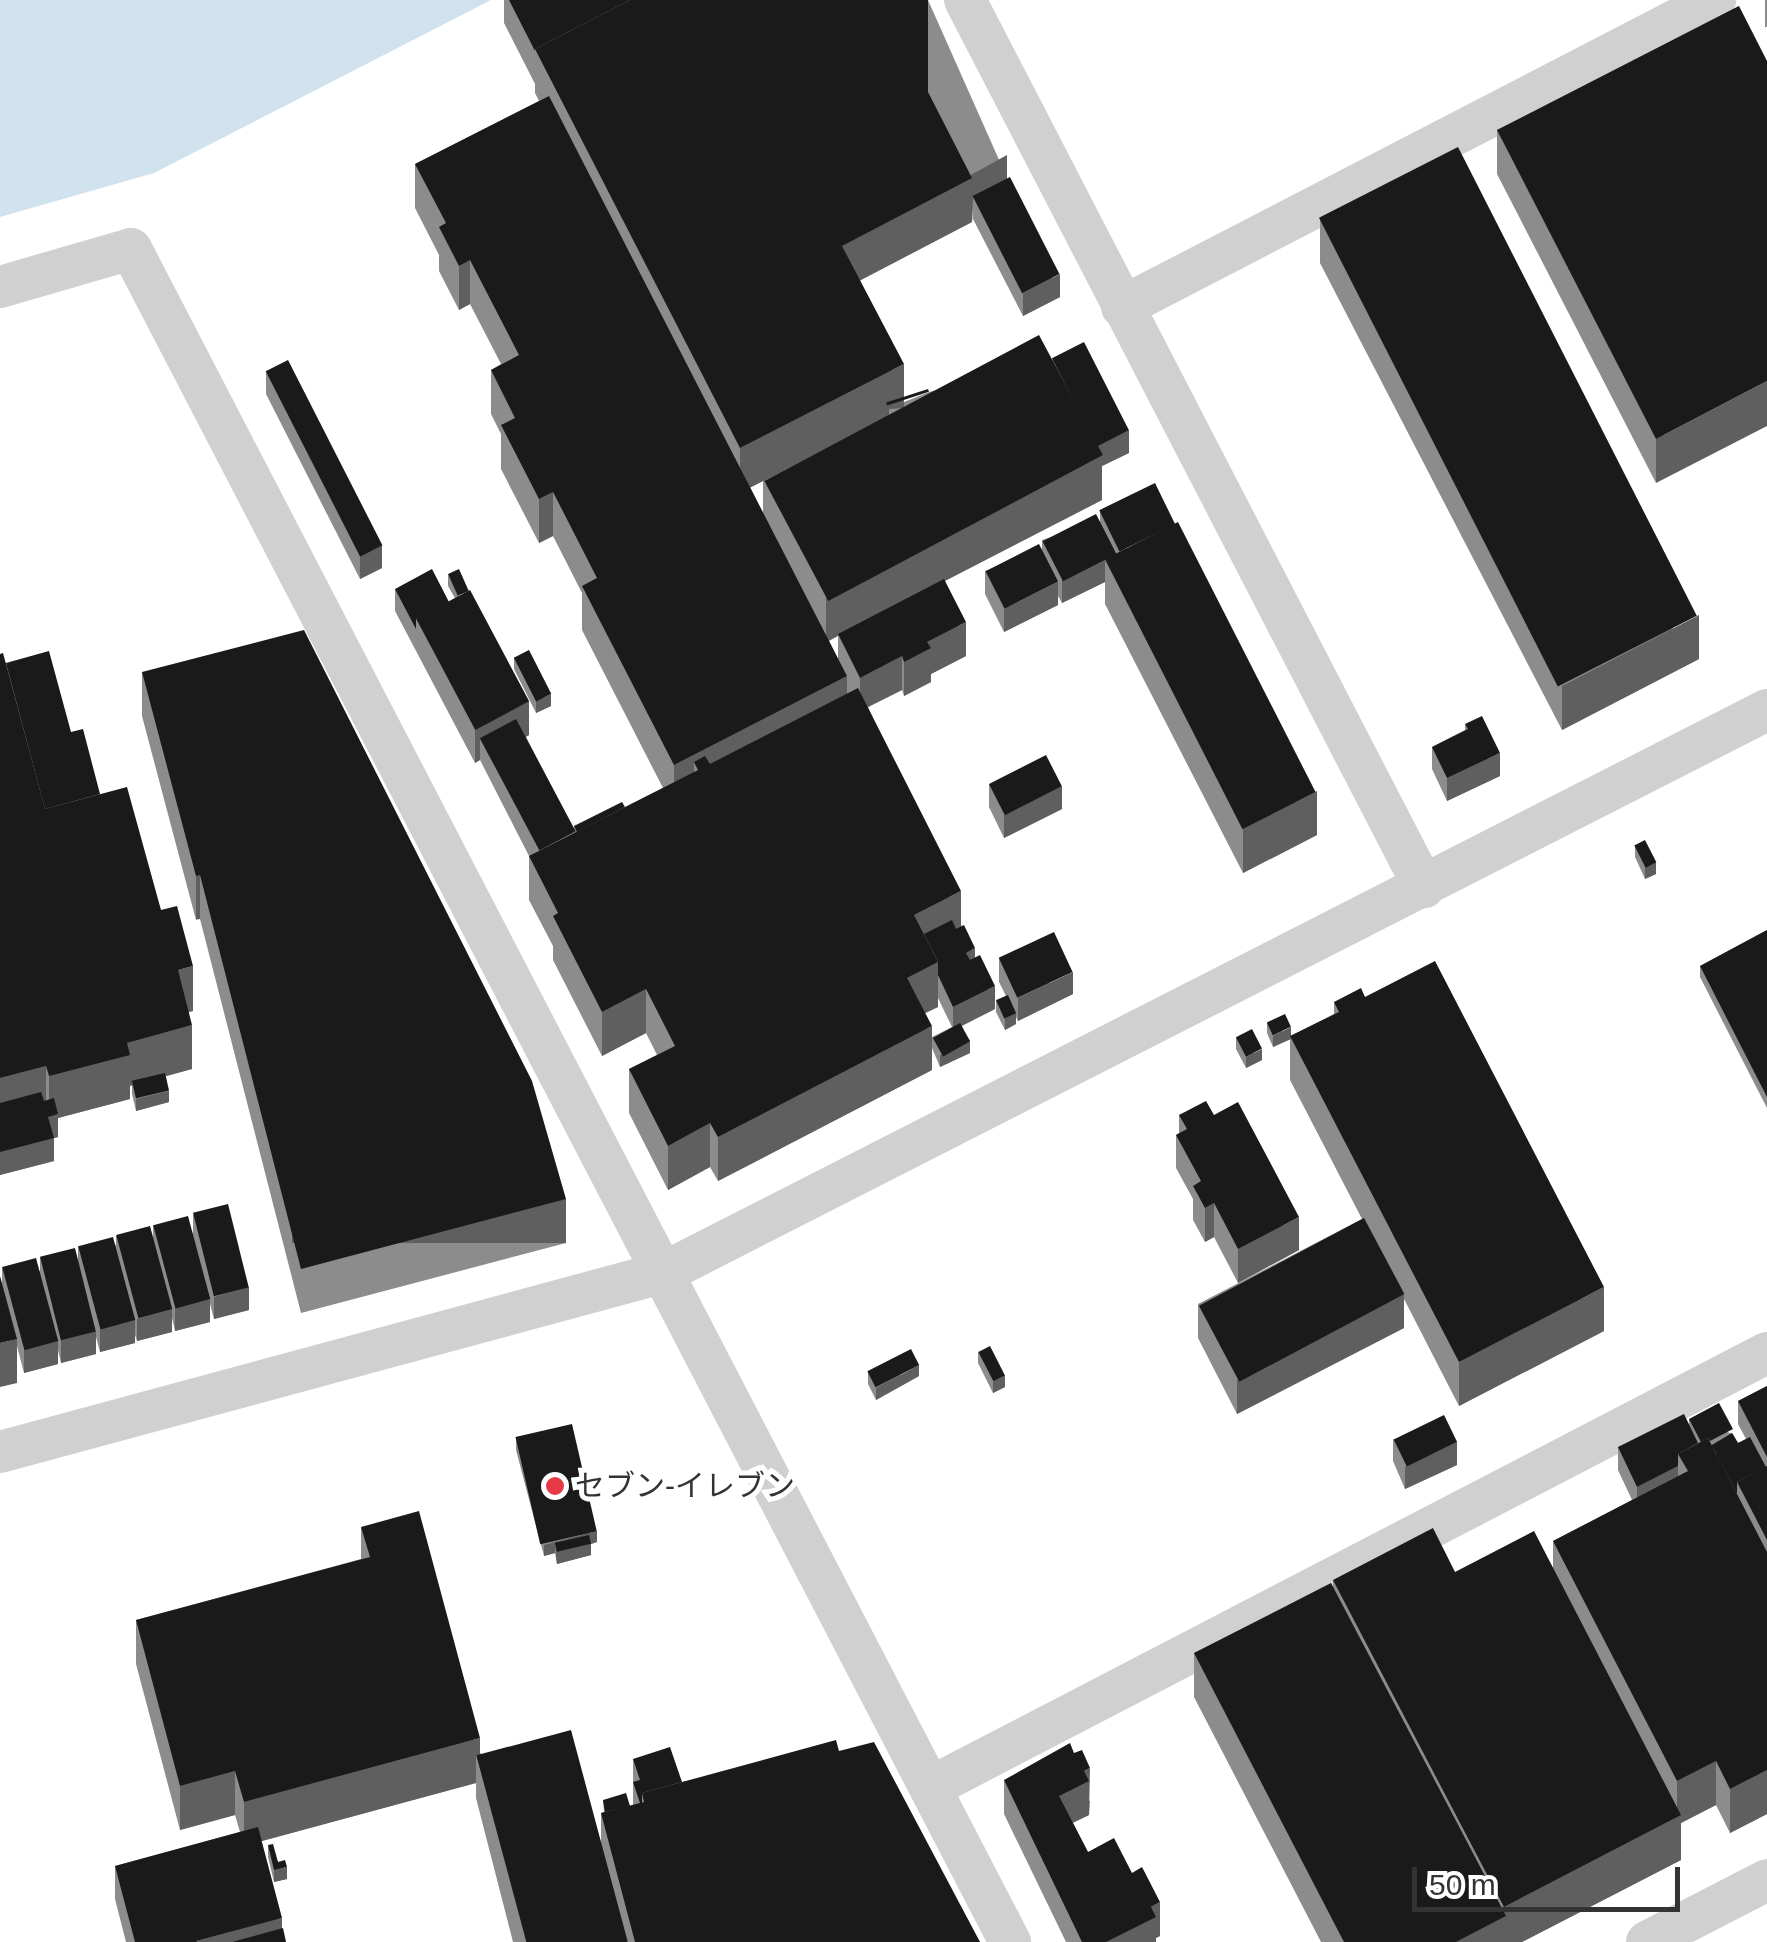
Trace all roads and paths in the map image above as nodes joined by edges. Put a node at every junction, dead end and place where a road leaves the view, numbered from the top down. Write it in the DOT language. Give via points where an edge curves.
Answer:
graph roads {
  1 [pos="965,0"];
  2 [pos="1715,0"];
  3 [pos="0,287"];
  4 [pos="1122,307"];
  5 [pos="1767,710"];
  6 [pos="1424,887"];
  7 [pos="665,1272"];
  8 [pos="1767,1353"];
  9 [pos="0,1452"];
  10 [pos="931,1787"];
  11 [pos="1767,1880"];
  12 [pos="1010,1942"];
  13 [pos="1647,1942"];
  1 -- 4 [label="street"];
  2 -- 4 [label="street"];
  3 -- 7 [label="street" via="132,250"];
  4 -- 6 [label="street"];
  5 -- 6 [label="street"];
  6 -- 7 [label="street"];
  7 -- 9 [label="street"];
  7 -- 10 [label="street"];
  8 -- 10 [label="street"];
  10 -- 12 [label="street"];
  11 -- 13 [label="street"];
}
